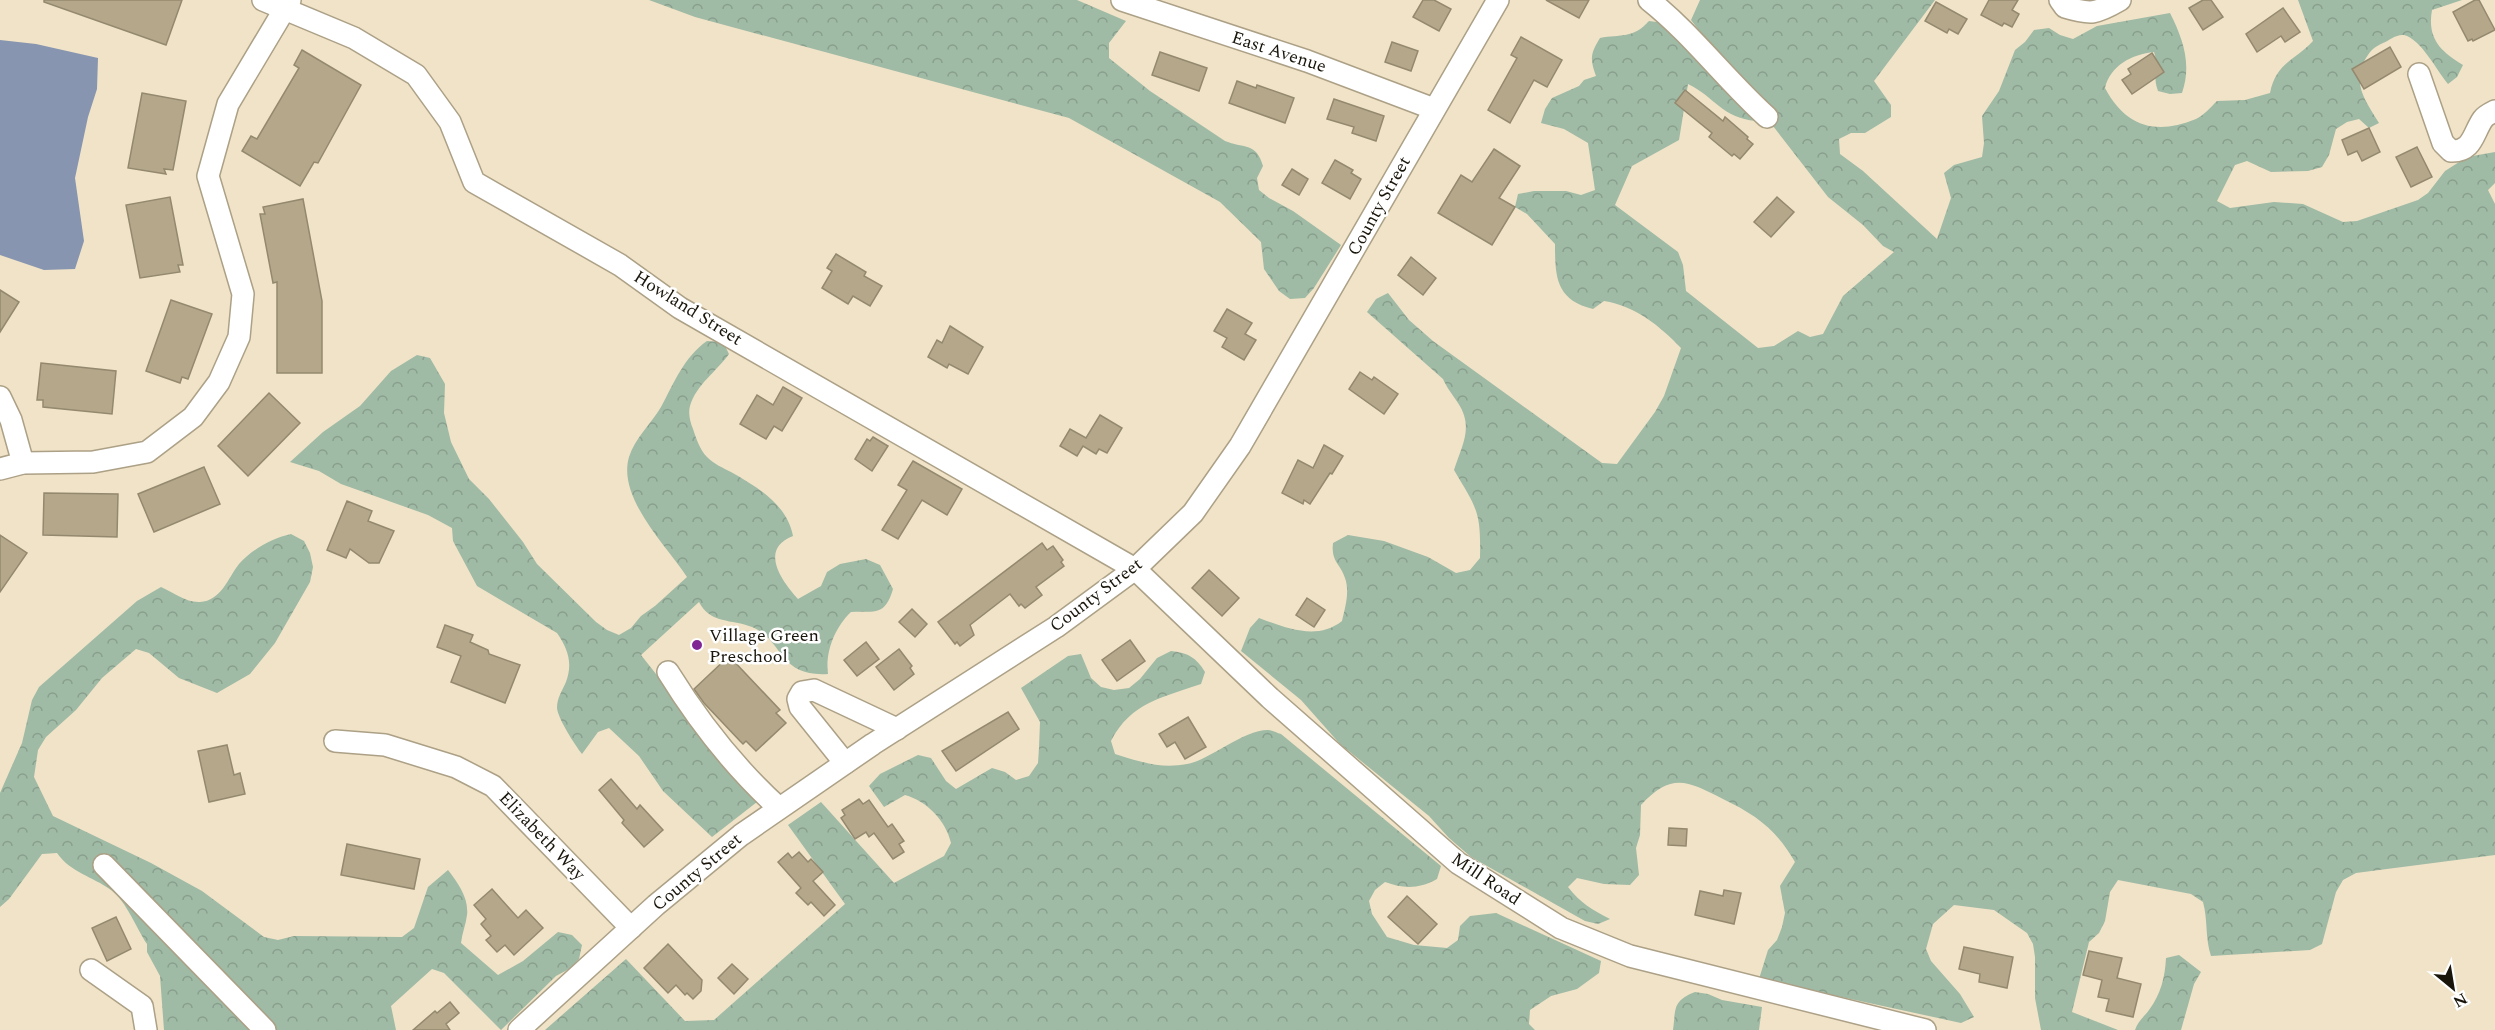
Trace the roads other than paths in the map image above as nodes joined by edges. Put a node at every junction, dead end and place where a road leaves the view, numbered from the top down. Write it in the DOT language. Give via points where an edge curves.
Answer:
graph roads {
  1 [pos="263,0"];
  2 [pos="1122,0"];
  3 [pos="1498,0"];
  4 [pos="1648,0"];
  5 [pos="2120,0"];
  6 [pos="288,5"];
  7 [pos="2067,5"];
  8 [pos="2419,74"];
  9 [pos="1434,109"];
  10 [pos="2495,111"];
  11 [pos="1767,117"];
  12 [pos="0,397"];
  13 [pos="23,463"];
  14 [pos="0,469"];
  15 [pos="1135,569"];
  16 [pos="668,672"];
  17 [pos="897,729"];
  18 [pos="335,741"];
  19 [pos="845,763"];
  20 [pos="779,808"];
  21 [pos="104,865"];
  22 [pos="632,928"];
  23 [pos="91,970"];
  24 [pos="146,1030"];
  25 [pos="265,1030"];
  26 [pos="519,1030"];
  27 [pos="1925,1030"];
  1 -- 6 [label="street, Howland Street"];
  2 -- 9 [label="street, East Avenue" via="1307,61"];
  3 -- 9 [label="street, County Street"];
  4 -- 11 [label="street" via="1675,21"];
  5 -- 7 [label="street" via="2088,14"];
  6 -- 13 [label="street" via="228,104 208,176 243,294 239,337 219,382 193,417 147,452 93,462"];
  6 -- 15 [label="street, Howland Street" via="416,75 450,122 474,182 620,265 680,308"];
  8 -- 10 [label="street" via="2444,143 2451,151 2472,142 2483,118"];
  9 -- 15 [label="street, County Street" via="1240,446 1193,513"];
  12 -- 13 [label="street"];
  13 -- 14 [label="street"];
  15 -- 17 [label="street, County Street" via="1056,627"];
  15 -- 27 [label="street, Mill Road" via="1270,699 1458,863 1561,928 1630,956"];
  16 -- 20 [label="street" via="748,780"];
  17 -- 19 [label="street, County Street"];
  17 -- 19 [label="street" via="814,690 802,692 798,699 800,707"];
  18 -- 22 [label="street, Elizabeth Way" via="385,745 456,767 493,786"];
  19 -- 20 [label="street, County Street"];
  20 -- 22 [label="street, County Street" via="741,835"];
  21 -- 25 [label="street"];
  22 -- 26 [label="street, County Street"];
  23 -- 24 [label="street" via="142,1006"];
}
